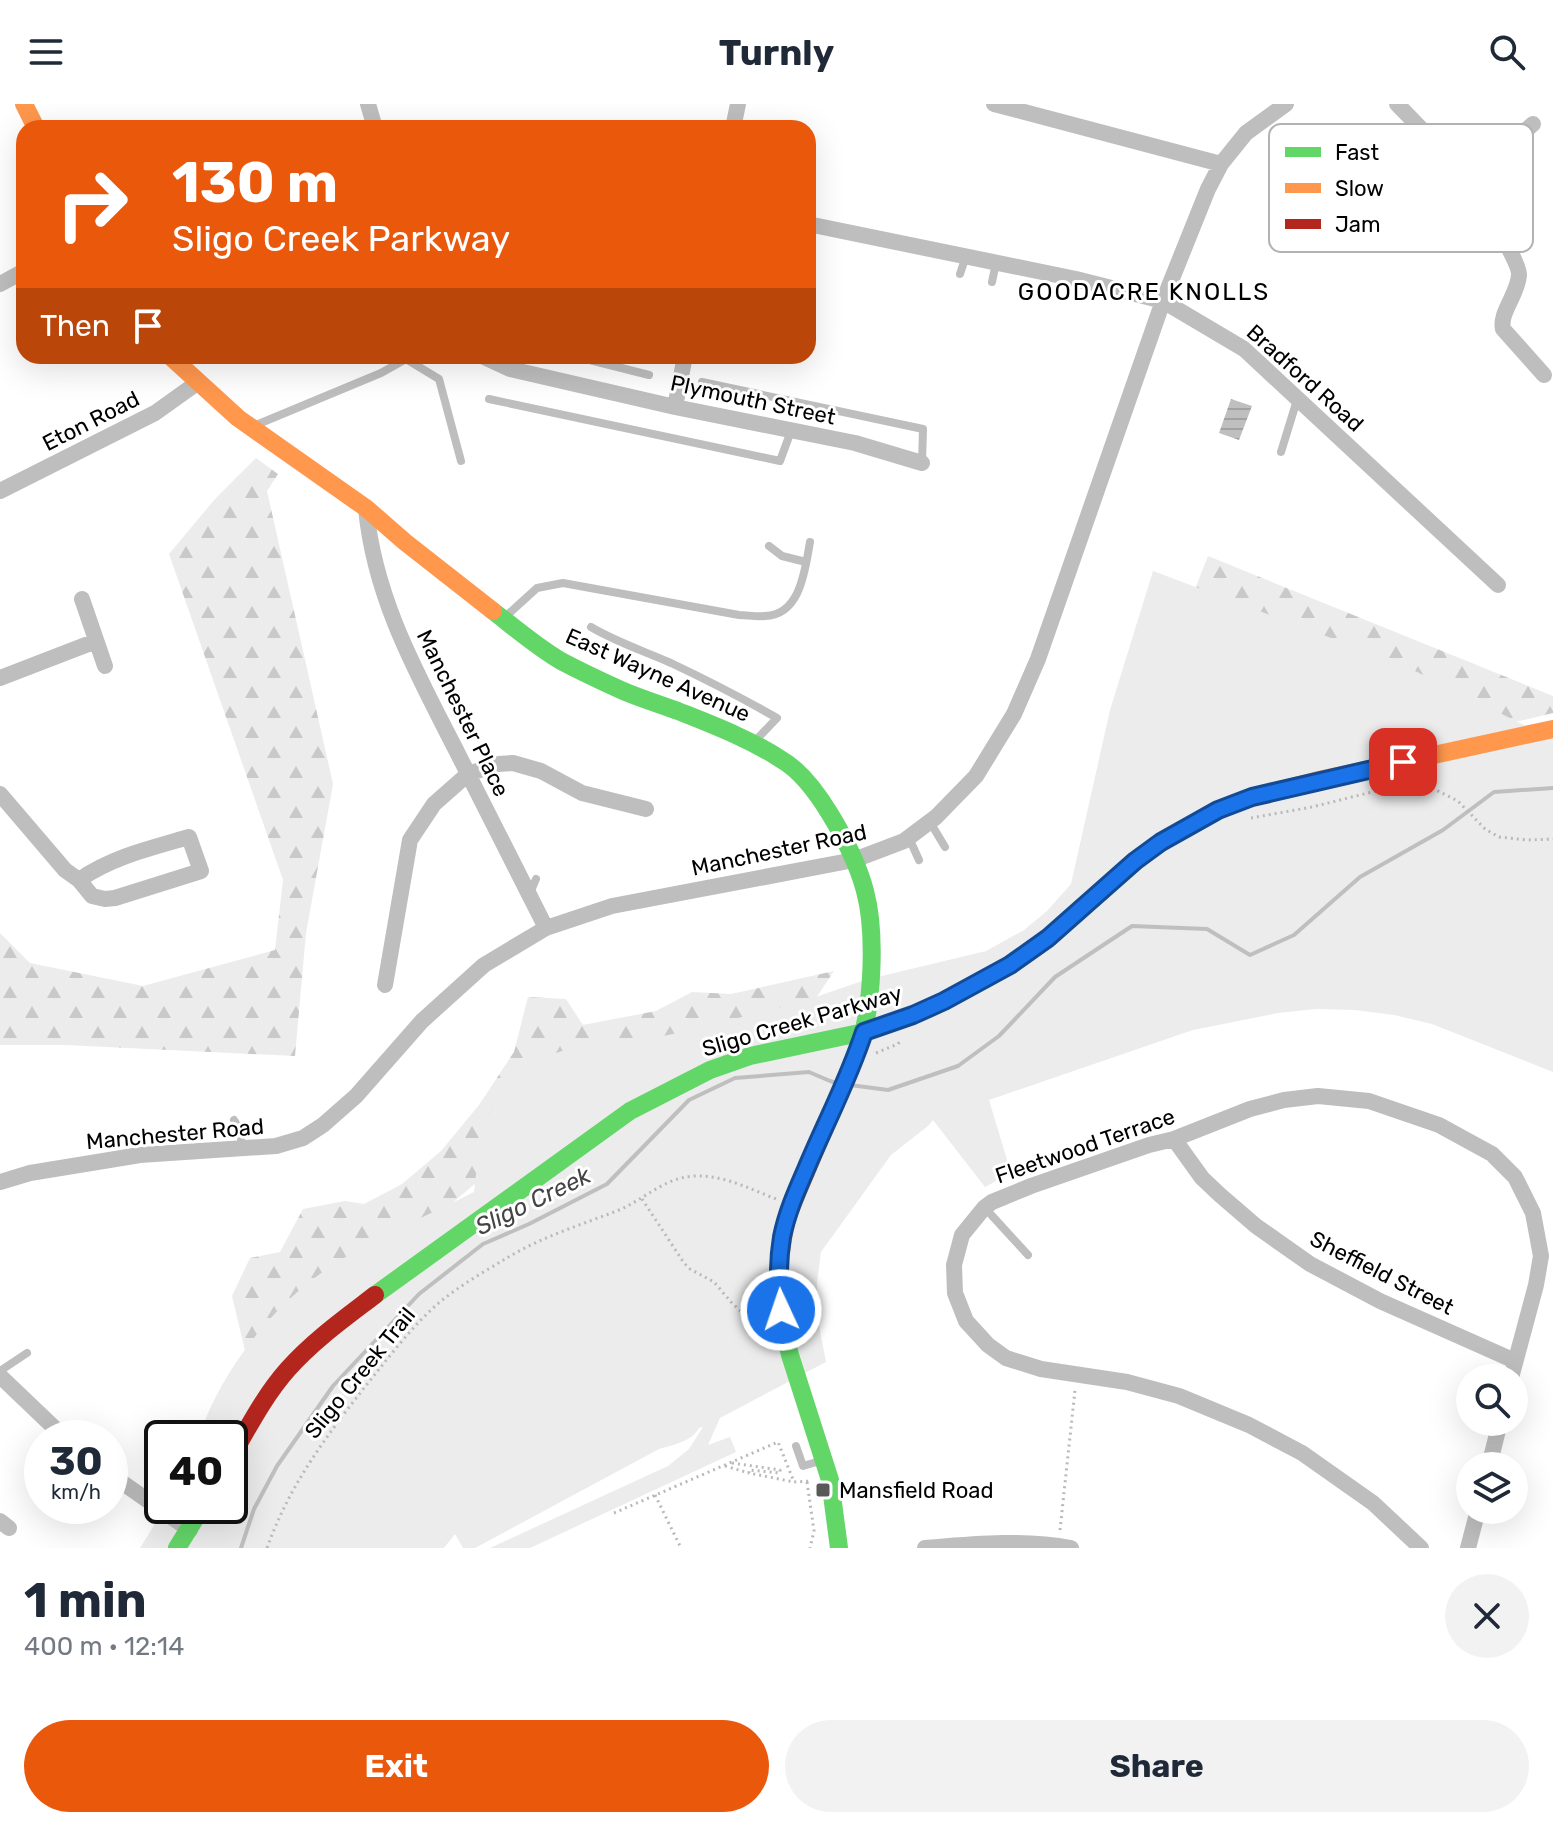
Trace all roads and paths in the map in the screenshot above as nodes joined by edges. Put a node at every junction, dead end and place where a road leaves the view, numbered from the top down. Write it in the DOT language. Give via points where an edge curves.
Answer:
graph roads {
  1 [pos="994,104"];
  2 [pos="1286,104"];
  3 [pos="1397,104"];
  4 [pos="1416,124"];
  5 [pos="1221,164"];
  6 [pos="816,226"];
  7 [pos="1509,252"];
  8 [pos="966,256"];
  9 [pos="997,262"];
  10 [pos="960,274"];
  11 [pos="992,282"];
  12 [pos="1163,301"];
  13 [pos="178,364"];
  14 [pos="397,364"];
  15 [pos="414,364"];
  16 [pos="499,364"];
  17 [pos="606,364"];
  18 [pos="683,364"];
  19 [pos="649,375"];
  20 [pos="1544,375"];
  21 [pos="702,382"];
  22 [pos="197,383"];
  23 [pos="489,399"];
  24 [pos="1298,399"];
  25 [pos="675,407"];
  26 [pos="251,427"];
  27 [pos="791,430"];
  28 [pos="1281,452"];
  29 [pos="461,461"];
  30 [pos="922,463"];
  31 [pos="0,491"];
  32 [pos="366,508"];
  33 [pos="810,542"];
  34 [pos="769,546"];
  35 [pos="806,562"];
  36 [pos="1498,585"];
  37 [pos="82,599"];
  38 [pos="504,617"];
  39 [pos="591,627"];
  40 [pos="96,641"];
  41 [pos="105,666"];
  42 [pos="0,678"];
  43 [pos="1553,729"];
  44 [pos="752,744"];
  45 [pos="468,774"];
  46 [pos="0,794"];
  47 [pos="646,809"];
  48 [pos="1276,813"];
  49 [pos="930,822"];
  50 [pos="909,838"];
  51 [pos="1553,839"];
  52 [pos="945,847"];
  53 [pos="854,860"];
  54 [pos="919,860"];
  55 [pos="79,880"];
  56 [pos="546,928"];
  57 [pos="385,985"];
  58 [pos="864,1032"];
  59 [pos="234,1120"];
  60 [pos="1174,1139"];
  61 [pos="242,1148"];
  62 [pos="0,1182"];
  63 [pos="642,1199"];
  64 [pos="784,1201"];
  65 [pos="984,1208"];
  66 [pos="1028,1255"];
  67 [pos="781,1310"];
  68 [pos="758,1327"];
  69 [pos="27,1353"];
  70 [pos="1515,1361"];
  71 [pos="1514,1364"];
  72 [pos="0,1374"];
  73 [pos="1077,1375"];
  74 [pos="47,1420"];
  75 [pos="248,1428"];
  76 [pos="796,1446"];
  77 [pos="825,1459"];
  78 [pos="729,1462"];
  79 [pos="723,1465"];
  80 [pos="749,1473"];
  81 [pos="794,1482"];
  82 [pos="128,1487"];
  83 [pos="655,1495"];
  84 [pos="614,1513"];
  85 [pos="193,1524"];
  86 [pos="1474,1524"];
  87 [pos="190,1530"];
  88 [pos="1060,1530"];
  89 [pos="177,1548"];
  90 [pos="267,1548"];
  91 [pos="681,1548"];
  92 [pos="810,1548"];
  93 [pos="839,1548"];
  94 [pos="925,1548"];
  95 [pos="1071,1548"];
  96 [pos="1421,1548"];
  97 [pos="1468,1548"];
  1 -- 5 [label="street"];
  2 -- 5 [label="street, Manchester Road" via="1246,133"];
  3 -- 4 [label="street"];
  5 -- 12 [label="street, Manchester Road"];
  6 -- 8 [label="street, Bradford Road"];
  7 -- 20 [label="street" via="1520,273 1503,329"];
  8 -- 9 [label="street, Bradford Road"];
  8 -- 10 [label="lane"];
  9 -- 11 [label="lane"];
  9 -- 12 [label="street, Bradford Road"];
  12 -- 24 [label="street, Bradford Road" via="1244,349"];
  12 -- 49 [label="street, Manchester Road" via="1014,714 976,776"];
  13 -- 22 [label="street, East Wayne Avenue"];
  14 -- 26 [label="lane"];
  15 -- 29 [label="lane" via="439,379"];
  16 -- 25 [label="street, Plymouth Street"];
  17 -- 19 [label="lane"];
  18 -- 25 [label="street"];
  21 -- 30 [label="lane" via="923,429"];
  22 -- 26 [label="street, East Wayne Avenue"];
  22 -- 31 [label="street, Eton Road" via="155,413"];
  23 -- 27 [label="lane" via="780,461"];
  24 -- 28 [label="lane"];
  24 -- 36 [label="street, Bradford Road"];
  25 -- 27 [label="street, Plymouth Street"];
  26 -- 32 [label="street, East Wayne Avenue"];
  27 -- 30 [label="street, Plymouth Street"];
  32 -- 38 [label="street, East Wayne Avenue"];
  32 -- 45 [label="street, Manchester Place" via="383,596"];
  33 -- 35 [label="lane"];
  34 -- 35 [label="lane" via="782,556"];
  35 -- 38 [label="lane" via="798,593 785,609 768,617 563,583 537,588"];
  37 -- 40 [label="street"];
  38 -- 44 [label="street, East Wayne Avenue" via="583,672"];
  39 -- 44 [label="lane" via="729,690 777,718"];
  40 -- 41 [label="street"];
  40 -- 42 [label="street"];
  43 -- 58 [label="street, Sligo Creek Parkway" via="1319,780 1218,810 1135,861 1010,965 944,1001"];
  44 -- 53 [label="street, East Wayne Avenue" via="785,761 819,796"];
  45 -- 47 [label="street" via="513,763 582,793"];
  45 -- 56 [label="street, Manchester Place"];
  45 -- 57 [label="street" via="434,804 410,840"];
  46 -- 55 [label="street"];
  48 -- 51 [label="path" via="1412,782 1458,801 1499,837"];
  49 -- 50 [label="street, Manchester Road"];
  49 -- 52 [label="lane"];
  50 -- 53 [label="street, Manchester Road"];
  50 -- 54 [label="lane"];
  53 -- 56 [label="street, Manchester Road" via="612,906"];
  53 -- 58 [label="street, East Wayne Avenue" via="871,932"];
  55 -- 55 [label="street" via="92,896 105,899 201,871 189,837 127,855"];
  56 -- 61 [label="street, Manchester Road" via="484,965 323,1125 276,1146"];
  58 -- 67 [label="street, East Wayne Avenue" via="783,1234"];
  58 -- 75 [label="street, Sligo Creek Parkway" via="750,1056 683,1082 630,1111 327,1331 288,1369"];
  59 -- 61 [label="lane"];
  60 -- 65 [label="street, Fleetwood Terrace" via="1031,1186"];
  60 -- 70 [label="street, Sheffield Street" via="1220,1195 1310,1264"];
  60 -- 70 [label="street, Fleetwood Terrace" via="1250,1109 1318,1096 1369,1101 1439,1125 1492,1154 1515,1177 1533,1213 1541,1256"];
  61 -- 62 [label="street, Manchester Road" via="140,1155"];
  63 -- 64 [label="path, Sligo Creek Trail" via="670,1181 694,1176 720,1178"];
  63 -- 68 [label="path" via="684,1263 714,1282"];
  63 -- 90 [label="path, Sligo Creek Trail" via="525,1247 441,1301 397,1347 321,1444 291,1493"];
  65 -- 66 [label="lane"];
  65 -- 73 [label="street, Fleetwood Terrace" via="962,1235 954,1265 955,1293 966,1321 1006,1358"];
  67 -- 68 [label="lane" via="768,1313"];
  67 -- 77 [label="street, East Wayne Avenue" via="790,1355"];
  69 -- 72 [label="lane"];
  70 -- 71 [label="street, Fleetwood Terrace"];
  72 -- 74 [label="street"];
  73 -- 88 [label="path"];
  73 -- 96 [label="street, Fleetwood Terrace" via="1179,1396 1249,1425 1302,1453 1373,1503"];
  76 -- 77 [label="lane" via="803,1466"];
  77 -- 93 [label="street, East Wayne Avenue"];
  78 -- 79 [label="path"];
  78 -- 80 [label="path" via="780,1470"];
  78 -- 81 [label="path" via="778,1442"];
  79 -- 80 [label="path"];
  79 -- 83 [label="path"];
  80 -- 81 [label="path"];
  81 -- 92 [label="path" via="807,1482 814,1531"];
  82 -- 87 [label="street"];
  83 -- 84 [label="path"];
  83 -- 91 [label="path"];
  85 -- 87 [label="street"];
  86 -- 97 [label="street"];
  87 -- 89 [label="street"];
  94 -- 95 [label="street"];
}
